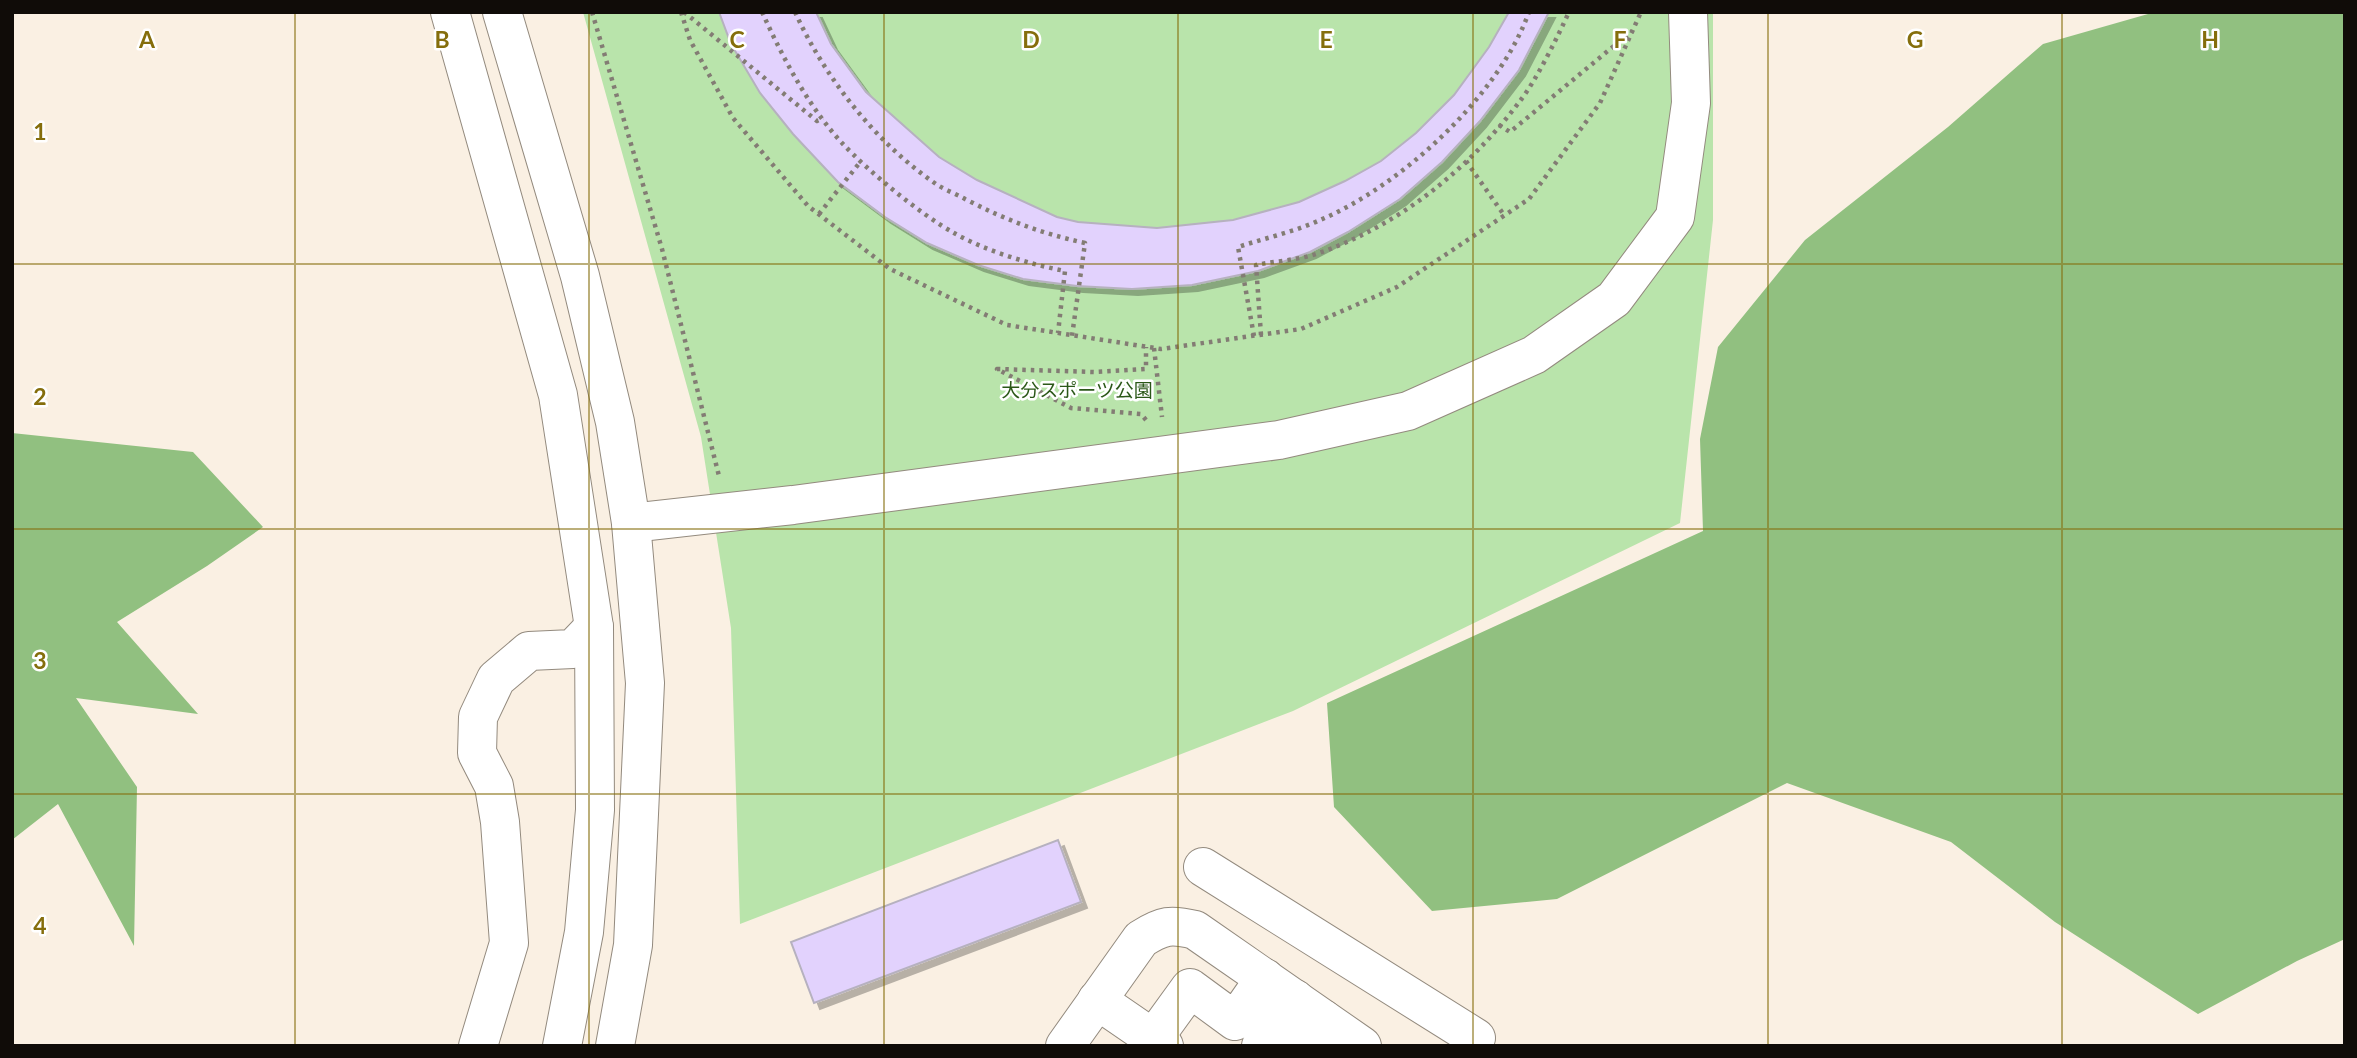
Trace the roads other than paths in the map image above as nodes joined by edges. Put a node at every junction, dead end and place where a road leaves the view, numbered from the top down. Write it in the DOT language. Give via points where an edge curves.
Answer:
graph roads {
  1 [pos="450,12"];
  2 [pos="502,12"];
  3 [pos="1688,12"];
  4 [pos="631,523"];
  5 [pos="594,627"];
  6 [pos="1203,866"];
  7 [pos="1097,1000"];
  8 [pos="1296,1010"];
  9 [pos="1476,1038"];
  10 [pos="1146,1040"];
  11 [pos="478,1046"];
  12 [pos="562,1046"];
  13 [pos="615,1046"];
  14 [pos="1065,1046"];
  15 [pos="1261,1046"];
  16 [pos="1362,1046"];
  1 -- 5 [label="street" via="558,396"];
  2 -- 4 [label="street" via="580,276 615,422"];
  3 -- 4 [label="street" via="1691,103 1675,217 1614,299 1534,355 1408,411 1279,440"];
  4 -- 13 [label="street" via="645,683 632,945"];
  5 -- 11 [label="street" via="573,649 529,652 496,680 478,717 477,753 494,786 500,822 509,943"];
  5 -- 12 [label="street" via="595,810 584,932"];
  6 -- 9 [label="street"];
  7 -- 8 [label="street" via="1142,939 1158,928 1174,925 1195,930"];
  7 -- 10 [label="street"];
  7 -- 14 [label="street"];
  8 -- 10 [label="street" via="1235,1021 1190,988"];
  8 -- 15 [label="street"];
  8 -- 16 [label="street"];
}
